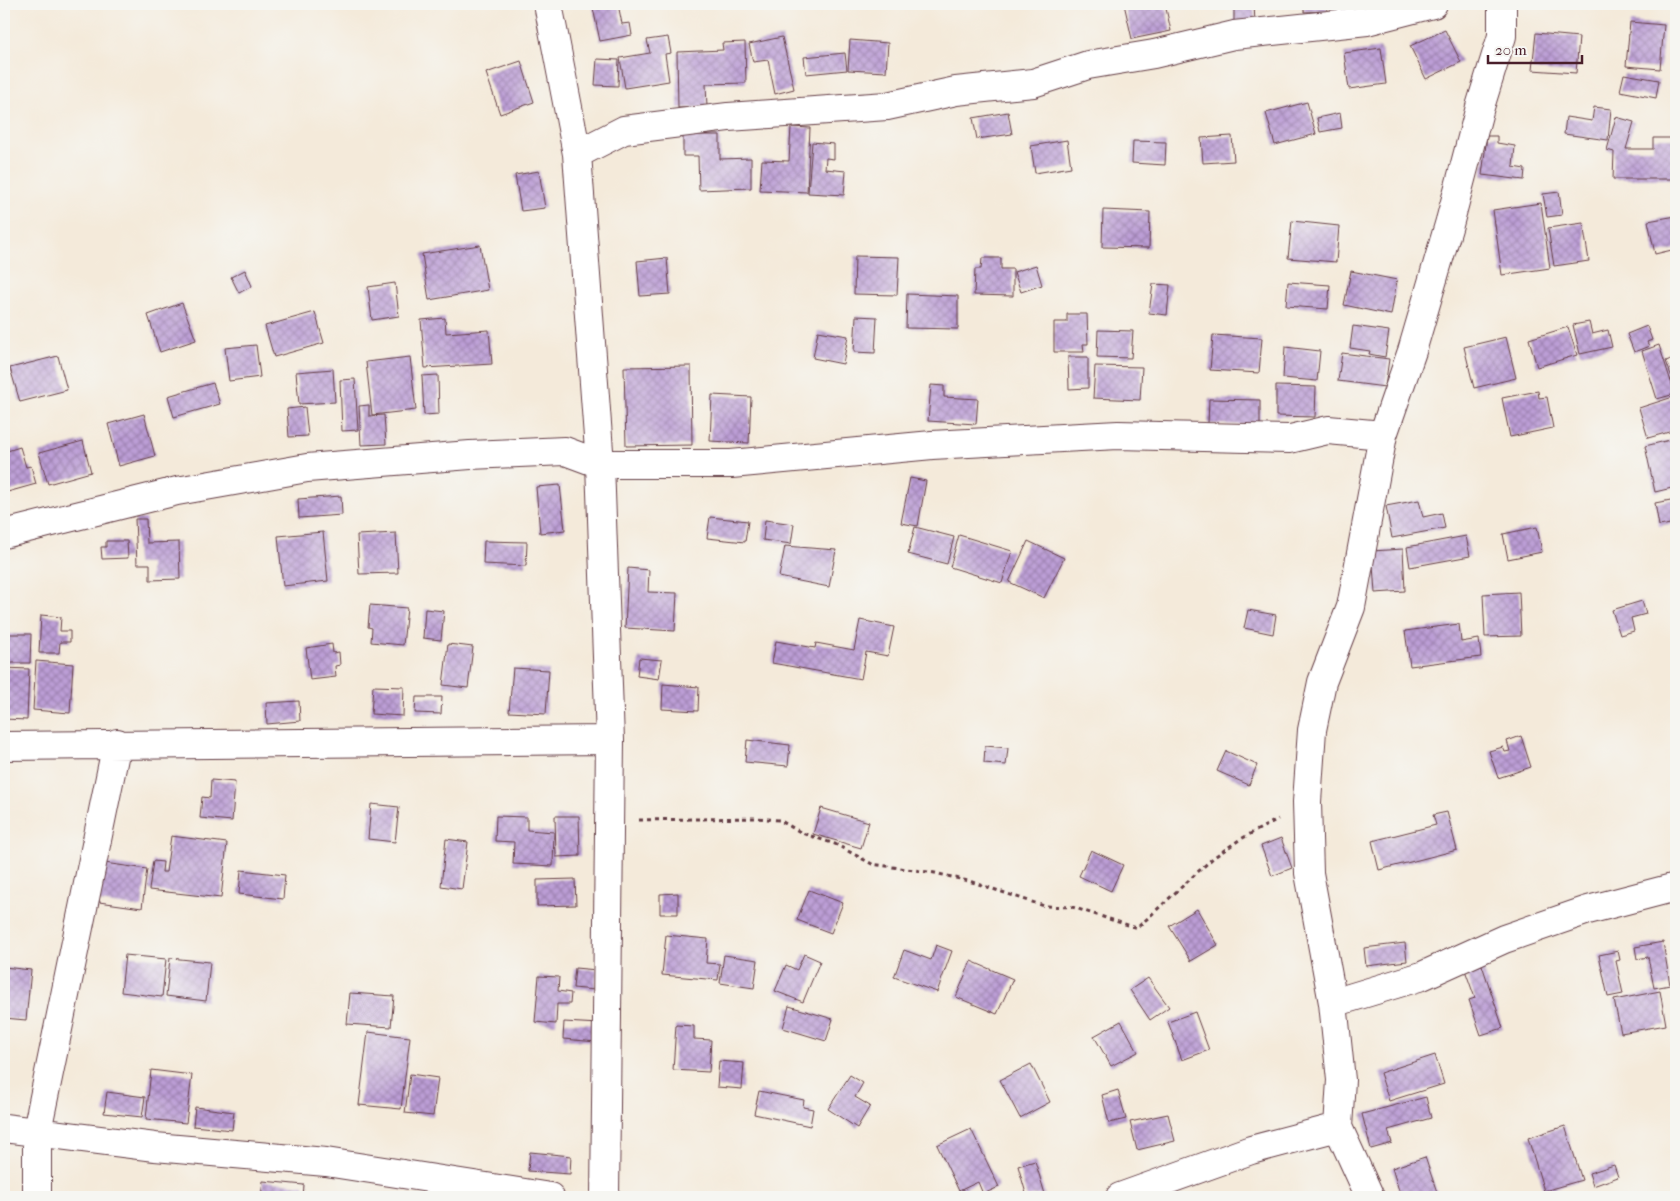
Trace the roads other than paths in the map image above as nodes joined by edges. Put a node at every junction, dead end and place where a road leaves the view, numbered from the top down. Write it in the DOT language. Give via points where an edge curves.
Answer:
graph roads {
  1 [pos="548,4"];
  2 [pos="1433,4"];
  3 [pos="1502,4"];
  4 [pos="578,154"];
  5 [pos="1383,435"];
  6 [pos="600,464"];
  7 [pos="4,534"];
  8 [pos="610,740"];
  9 [pos="117,743"];
  10 [pos="4,746"];
  11 [pos="1676,886"];
  12 [pos="1333,1003"];
  13 [pos="1338,1127"];
  14 [pos="4,1128"];
  15 [pos="37,1131"];
  16 [pos="37,1197"];
  17 [pos="550,1197"];
  18 [pos="605,1197"];
  19 [pos="1120,1197"];
  20 [pos="1370,1197"];
  1 -- 4 [label="street"];
  2 -- 4 [label="street" via="1367,21 1234,35 1154,54 1088,65 1033,83 956,91 887,106 728,116 624,130"];
  3 -- 5 [label="street" via="1502,36 1412,351"];
  4 -- 6 [label="street"];
  5 -- 6 [label="street" via="1328,430 1290,439 1118,434 932,445 731,464"];
  5 -- 12 [label="street" via="1351,607 1322,682 1312,730 1309,873"];
  6 -- 7 [label="street" via="565,451 307,468 177,491"];
  6 -- 8 [label="street"];
  8 -- 9 [label="street"];
  8 -- 18 [label="street"];
  9 -- 10 [label="street"];
  9 -- 15 [label="street"];
  11 -- 12 [label="street" via="1579,913 1504,939 1422,976"];
  12 -- 13 [label="street" via="1341,1080"];
  13 -- 19 [label="street" via="1252,1150"];
  13 -- 20 [label="street"];
  14 -- 15 [label="street"];
  15 -- 16 [label="street"];
  15 -- 17 [label="street" via="155,1147 326,1162"];
}
